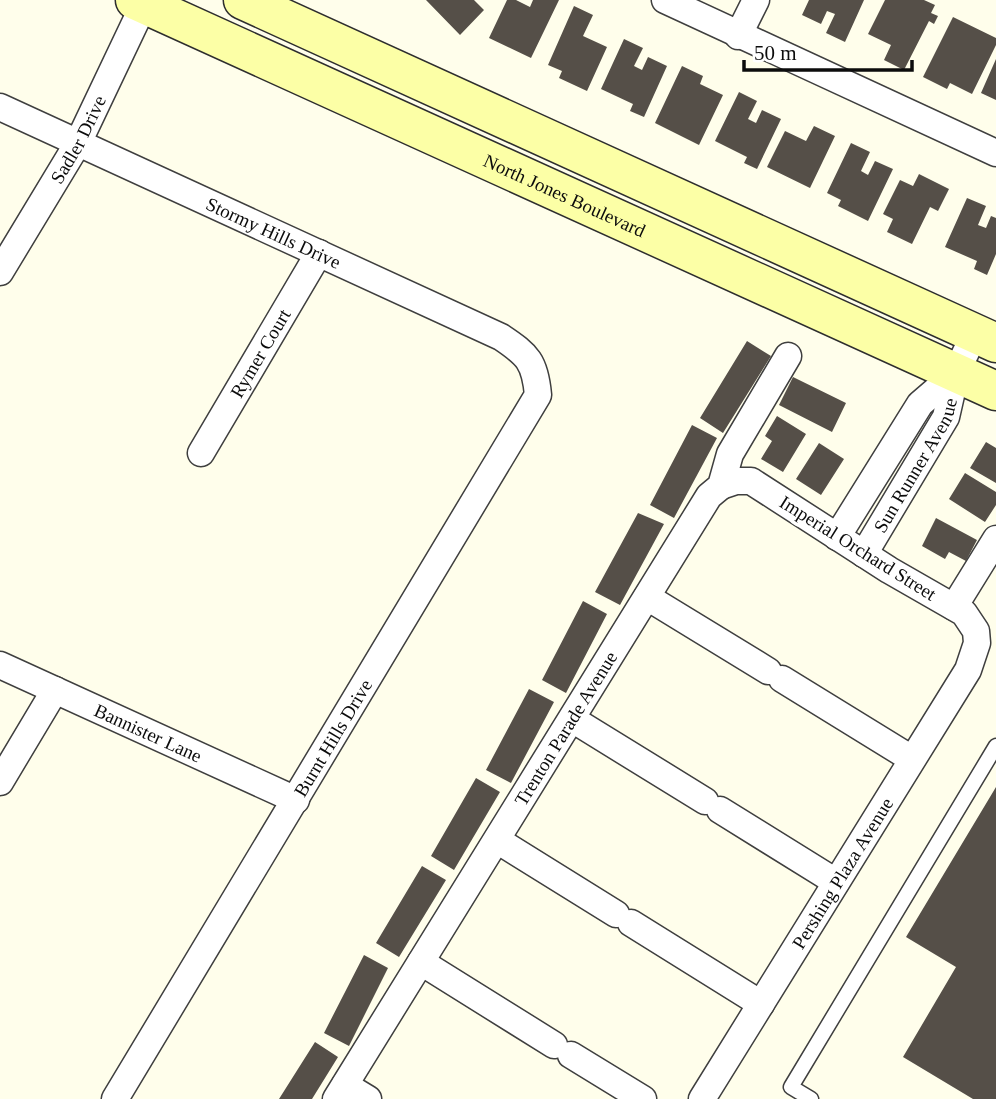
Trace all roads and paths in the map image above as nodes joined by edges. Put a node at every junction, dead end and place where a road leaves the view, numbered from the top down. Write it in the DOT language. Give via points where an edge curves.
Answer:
graph roads {
  1 [pos="243,0"];
  2 [pos="664,0"];
  3 [pos="757,0"];
  4 [pos="142,1"];
  5 [pos="738,36"];
  6 [pos="0,107"];
  7 [pos="78,143"];
  8 [pos="996,153"];
  9 [pos="319,253"];
  10 [pos="0,272"];
  11 [pos="985,338"];
  12 [pos="788,356"];
  13 [pos="536,373"];
  14 [pos="956,373"];
  15 [pos="996,391"];
  16 [pos="201,453"];
  17 [pos="721,486"];
  18 [pos="837,537"];
  19 [pos="996,539"];
  20 [pos="864,554"];
  21 [pos="647,597"];
  22 [pos="954,607"];
  23 [pos="976,643"];
  24 [pos="0,665"];
  25 [pos="55,690"];
  26 [pos="572,719"];
  27 [pos="996,746"];
  28 [pos="912,759"];
  29 [pos="0,782"];
  30 [pos="296,800"];
  31 [pos="496,840"];
  32 [pos="836,882"];
  33 [pos="421,962"];
  34 [pos="761,1004"];
  35 [pos="341,1092"];
  36 [pos="115,1099"];
  37 [pos="368,1099"];
  38 [pos="642,1099"];
  39 [pos="702,1099"];
  40 [pos="811,1099"];
  1 -- 11 [label="main road"];
  2 -- 5 [label="street"];
  3 -- 5 [label="street"];
  4 -- 7 [label="street, Sadler Drive"];
  4 -- 14 [label="main road, North Jones Boulevard"];
  5 -- 8 [label="street"];
  6 -- 7 [label="street, Stormy Hills Drive"];
  7 -- 9 [label="street, Stormy Hills Drive"];
  7 -- 10 [label="street, Sadler Drive"];
  9 -- 13 [label="street, Stormy Hills Drive" via="501,337 526,355"];
  9 -- 16 [label="street, Rymer Court"];
  11 -- 14 [label="street, Sun Runner Avenue"];
  12 -- 17 [label="street, Trenton Parade Avenue" via="730,454"];
  13 -- 30 [label="street, Burnt Hills Drive" via="538,395"];
  14 -- 15 [label="main road, North Jones Boulevard"];
  14 -- 18 [label="street, Sun Runner Avenue" via="920,404"];
  14 -- 20 [label="street, Sun Runner Avenue" via="946,417"];
  17 -- 18 [label="street, Imperial Orchard Street" via="751,481"];
  17 -- 21 [label="street, Trenton Parade Avenue" via="709,496"];
  18 -- 20 [label="street, Imperial Orchard Street"];
  19 -- 22 [label="street"];
  20 -- 22 [label="street, Imperial Orchard Street"];
  21 -- 26 [label="street, Trenton Parade Avenue"];
  21 -- 28 [label="street"];
  22 -- 23 [label="street, Imperial Orchard Street" via="971,621"];
  23 -- 28 [label="street, Pershing Plaza Avenue" via="968,670"];
  24 -- 25 [label="street, Bannister Lane"];
  25 -- 29 [label="street"];
  25 -- 30 [label="street, Bannister Lane"];
  26 -- 31 [label="street, Trenton Parade Avenue"];
  26 -- 32 [label="street"];
  27 -- 40 [label="lane" via="791,1087"];
  28 -- 32 [label="street, Pershing Plaza Avenue"];
  30 -- 36 [label="street, Burnt Hills Drive"];
  31 -- 33 [label="street, Trenton Parade Avenue"];
  31 -- 34 [label="street"];
  32 -- 34 [label="street, Pershing Plaza Avenue"];
  33 -- 35 [label="street, Trenton Parade Avenue"];
  33 -- 38 [label="street"];
  34 -- 39 [label="street, Pershing Plaza Avenue"];
  35 -- 37 [label="street"];
}
